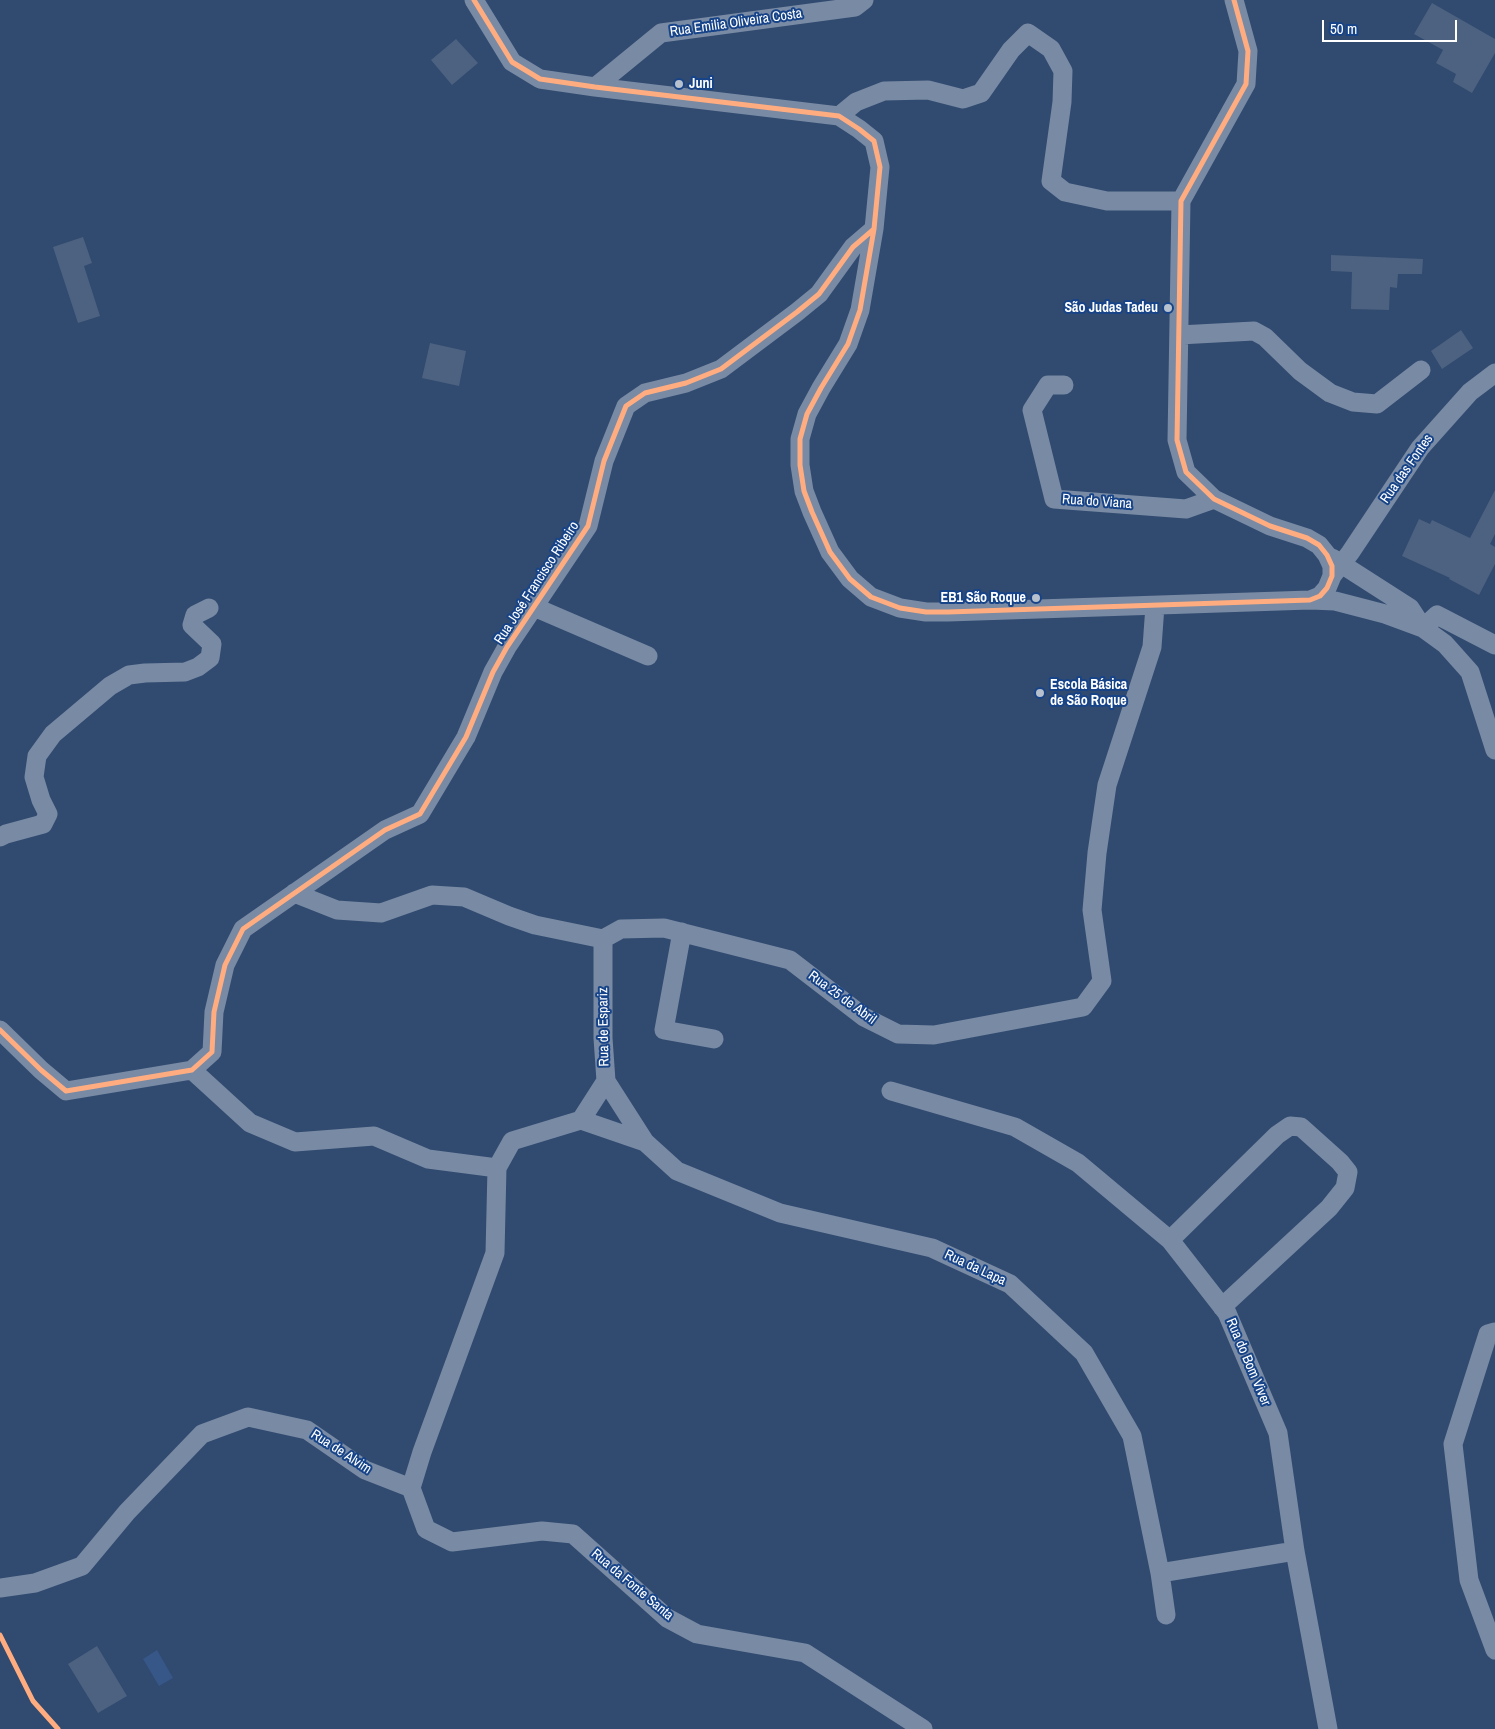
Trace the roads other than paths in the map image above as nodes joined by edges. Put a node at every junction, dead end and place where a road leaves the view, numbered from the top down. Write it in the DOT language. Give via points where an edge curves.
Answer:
graph roads {
  1 [pos="474,0"];
  2 [pos="864,0"];
  3 [pos="1234,0"];
  4 [pos="595,87"];
  5 [pos="839,116"];
  6 [pos="1181,201"];
  7 [pos="874,229"];
  8 [pos="1179,335"];
  9 [pos="1421,370"];
  10 [pos="1495,372"];
  11 [pos="1064,384"];
  12 [pos="1214,499"];
  13 [pos="1338,570"];
  14 [pos="1155,606"];
  15 [pos="534,607"];
  16 [pos="209,608"];
  17 [pos="1423,628"];
  18 [pos="1495,645"];
  19 [pos="648,656"];
  20 [pos="1495,750"];
  21 [pos="0,837"];
  22 [pos="294,893"];
  23 [pos="682,932"];
  24 [pos="603,939"];
  25 [pos="0,1030"];
  26 [pos="714,1039"];
  27 [pos="192,1070"];
  28 [pos="606,1081"];
  29 [pos="891,1091"];
  30 [pos="581,1120"];
  31 [pos="645,1142"];
  32 [pos="497,1168"];
  33 [pos="1170,1240"];
  34 [pos="1222,1308"];
  35 [pos="1495,1332"];
  36 [pos="412,1488"];
  37 [pos="1294,1552"];
  38 [pos="1160,1573"];
  39 [pos="0,1588"];
  40 [pos="1166,1614"];
  41 [pos="1495,1650"];
  42 [pos="923,1729"];
  43 [pos="1328,1729"];
  1 -- 4 [label="street" via="512,62 540,79"];
  2 -- 4 [label="street, Rua Emilia Oliveira Costa" via="855,6 660,33"];
  3 -- 6 [label="street" via="1248,50 1246,84"];
  4 -- 5 [label="street"];
  5 -- 6 [label="street" via="856,102 884,91 928,90 963,99 981,93 1010,50 1028,33 1051,49 1062,71 1062,102 1051,181 1065,192 1107,201"];
  5 -- 7 [label="street" via="874,141 880,167"];
  6 -- 8 [label="street"];
  7 -- 14 [label="street" via="860,310 851,336 807,414 800,439 804,491 830,552 850,579 871,597 900,608 926,612"];
  7 -- 15 [label="street, Rua José Francisco Ribeiro" via="853,247 819,294 721,369 686,383 645,393 626,406 604,462 588,526"];
  8 -- 9 [label="street" via="1254,331 1330,393 1354,402 1377,404"];
  8 -- 12 [label="street" via="1177,440 1186,472"];
  10 -- 13 [label="street, Rua das Fontes" via="1470,392 1420,448"];
  11 -- 12 [label="street, Rua do Viana" via="1048,385 1032,410 1054,499 1186,509"];
  12 -- 13 [label="street" via="1270,526 1307,538 1319,545"];
  13 -- 14 [label="street" via="1320,596 1310,600"];
  13 -- 17 [label="street" via="1385,614"];
  13 -- 17 [label="street" via="1410,608"];
  14 -- 23 [label="street, Rua 25 de Abril" via="1152,647 1107,785 1092,910 1102,981 1083,1007 934,1034 898,1034 864,1017 790,960"];
  15 -- 19 [label="street"];
  15 -- 22 [label="street, Rua José Francisco Ribeiro" via="493,672 466,737 420,814 385,830"];
  16 -- 21 [label="street" via="195,615 192,625 212,644 210,658 185,672 129,676 110,686 53,734 38,756 34,777 48,814 43,824"];
  17 -- 18 [label="street" via="1437,615"];
  17 -- 20 [label="street" via="1445,644 1470,672"];
  22 -- 24 [label="street" via="337,910 381,913 432,895 464,897 536,925"];
  22 -- 27 [label="street, Rua José Francisco Ribeiro" via="242,929 225,965 214,1012 212,1052"];
  23 -- 24 [label="street, Rua 25 de Abril" via="664,928 621,929"];
  23 -- 26 [label="street" via="664,1030"];
  24 -- 28 [label="street, Rua de Espariz"];
  25 -- 27 [label="street" via="66,1091"];
  27 -- 32 [label="street" via="250,1123 295,1142 374,1136 428,1159"];
  28 -- 30 [label="street, Rua de Espariz"];
  28 -- 31 [label="street"];
  29 -- 33 [label="street, Rua do Bom Viver" via="1015,1127 1078,1162"];
  30 -- 31 [label="street"];
  30 -- 32 [label="street" via="512,1141"];
  31 -- 38 [label="street, Rua da Lapa" via="677,1171 780,1212 932,1248 1010,1284 1084,1353 1132,1436"];
  32 -- 36 [label="street" via="495,1253 422,1452"];
  33 -- 34 [label="street, Rua do Bom Viver"];
  33 -- 34 [label="street" via="1276,1135 1290,1126 1301,1127 1348,1172 1346,1188 1329,1208"];
  34 -- 37 [label="street, Rua do Bom Viver" via="1227,1313 1278,1433"];
  35 -- 41 [label="street" via="1488,1334 1453,1444 1469,1580"];
  36 -- 39 [label="street, Rua de Alvim" via="365,1470 307,1430 248,1417 202,1434 127,1512 82,1566 35,1583"];
  36 -- 42 [label="street, Rua da Fonte Santa" via="426,1529 452,1542 542,1532 573,1534 667,1618 697,1634 805,1653"];
  37 -- 38 [label="street"];
  37 -- 43 [label="street, Rua do Bom Viver"];
  38 -- 40 [label="street, Rua da Lapa"];
}
